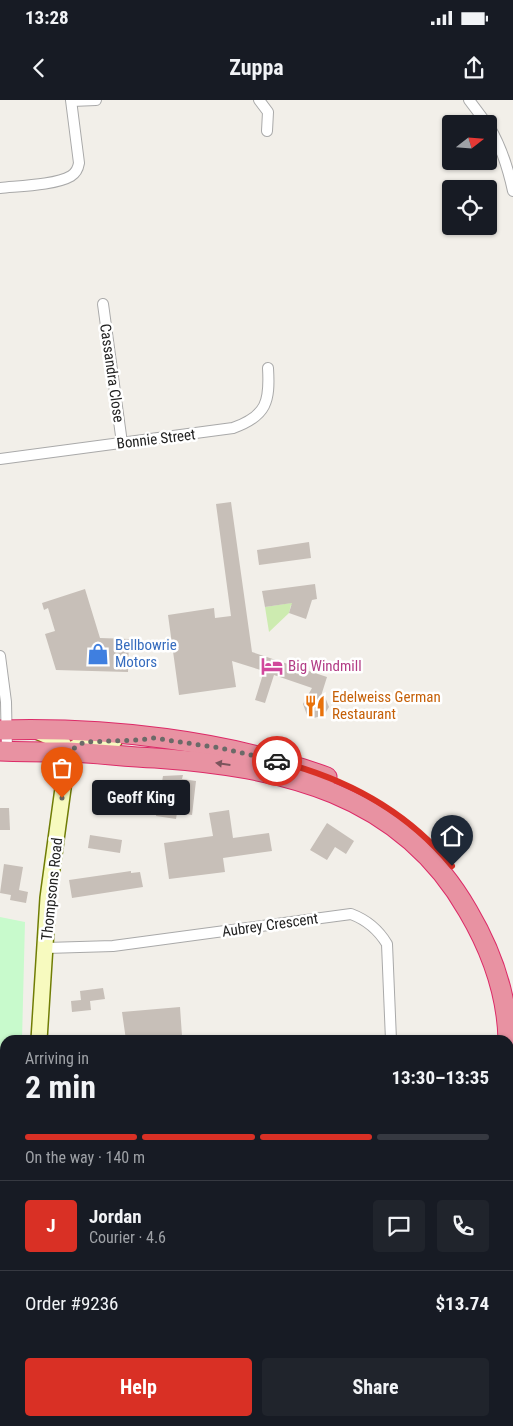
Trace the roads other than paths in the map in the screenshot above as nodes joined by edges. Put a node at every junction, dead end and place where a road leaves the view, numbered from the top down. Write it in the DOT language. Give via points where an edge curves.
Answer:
graph roads {
  1 [pos="72,100"];
  2 [pos="96,100"];
  3 [pos="259,100"];
  4 [pos="469,100"];
  5 [pos="480,115"];
  6 [pos="267,131"];
  7 [pos="498,142"];
  8 [pos="0,188"];
  9 [pos="513,191"];
  10 [pos="103,304"];
  11 [pos="268,368"];
  12 [pos="122,443"];
  13 [pos="0,459"];
  14 [pos="0,656"];
  15 [pos="4,730"];
  16 [pos="34,730"];
  17 [pos="154,738"];
  18 [pos="3,752"];
  19 [pos="68,752"];
  20 [pos="46,948"];
  21 [pos="513,989"];
  22 [pos="39,1035"];
  23 [pos="391,1035"];
  24 [pos="508,1035"];
  1 -- 2 [label="street"];
  1 -- 8 [label="street" via="79,163 76,173 46,183"];
  3 -- 6 [label="street" via="268,112"];
  4 -- 5 [label="street"];
  7 -- 9 [label="street"];
  10 -- 12 [label="street, Cassandra Close"];
  11 -- 12 [label="street, Bonnie Street" via="266,404 245,424 221,431"];
  12 -- 13 [label="street, Bonnie Street"];
  14 -- 15 [label="street" via="6,702"];
  15 -- 16 [label="highway"];
  15 -- 18 [label="street"];
  16 -- 17 [label="highway"];
  16 -- 19 [label="street" via="62,742"];
  17 -- 19 [label="street" via="84,742"];
  17 -- 21 [label="highway" via="235,751 296,766 346,784 381,803 433,844 460,875 497,940"];
  18 -- 19 [label="highway"];
  19 -- 20 [label="street, Thompsons Road" via="50,888"];
  24 -- 19 [label="highway, one-way" via="505,1010 492,960 464,904 438,868 404,835 375,814 335,793 263,771 198,761"];
  20 -- 22 [label="street, Thompsons Road"];
  20 -- 23 [label="street, Aubrey Crescent" via="113,946 350,914 371,924 387,944"];
}
